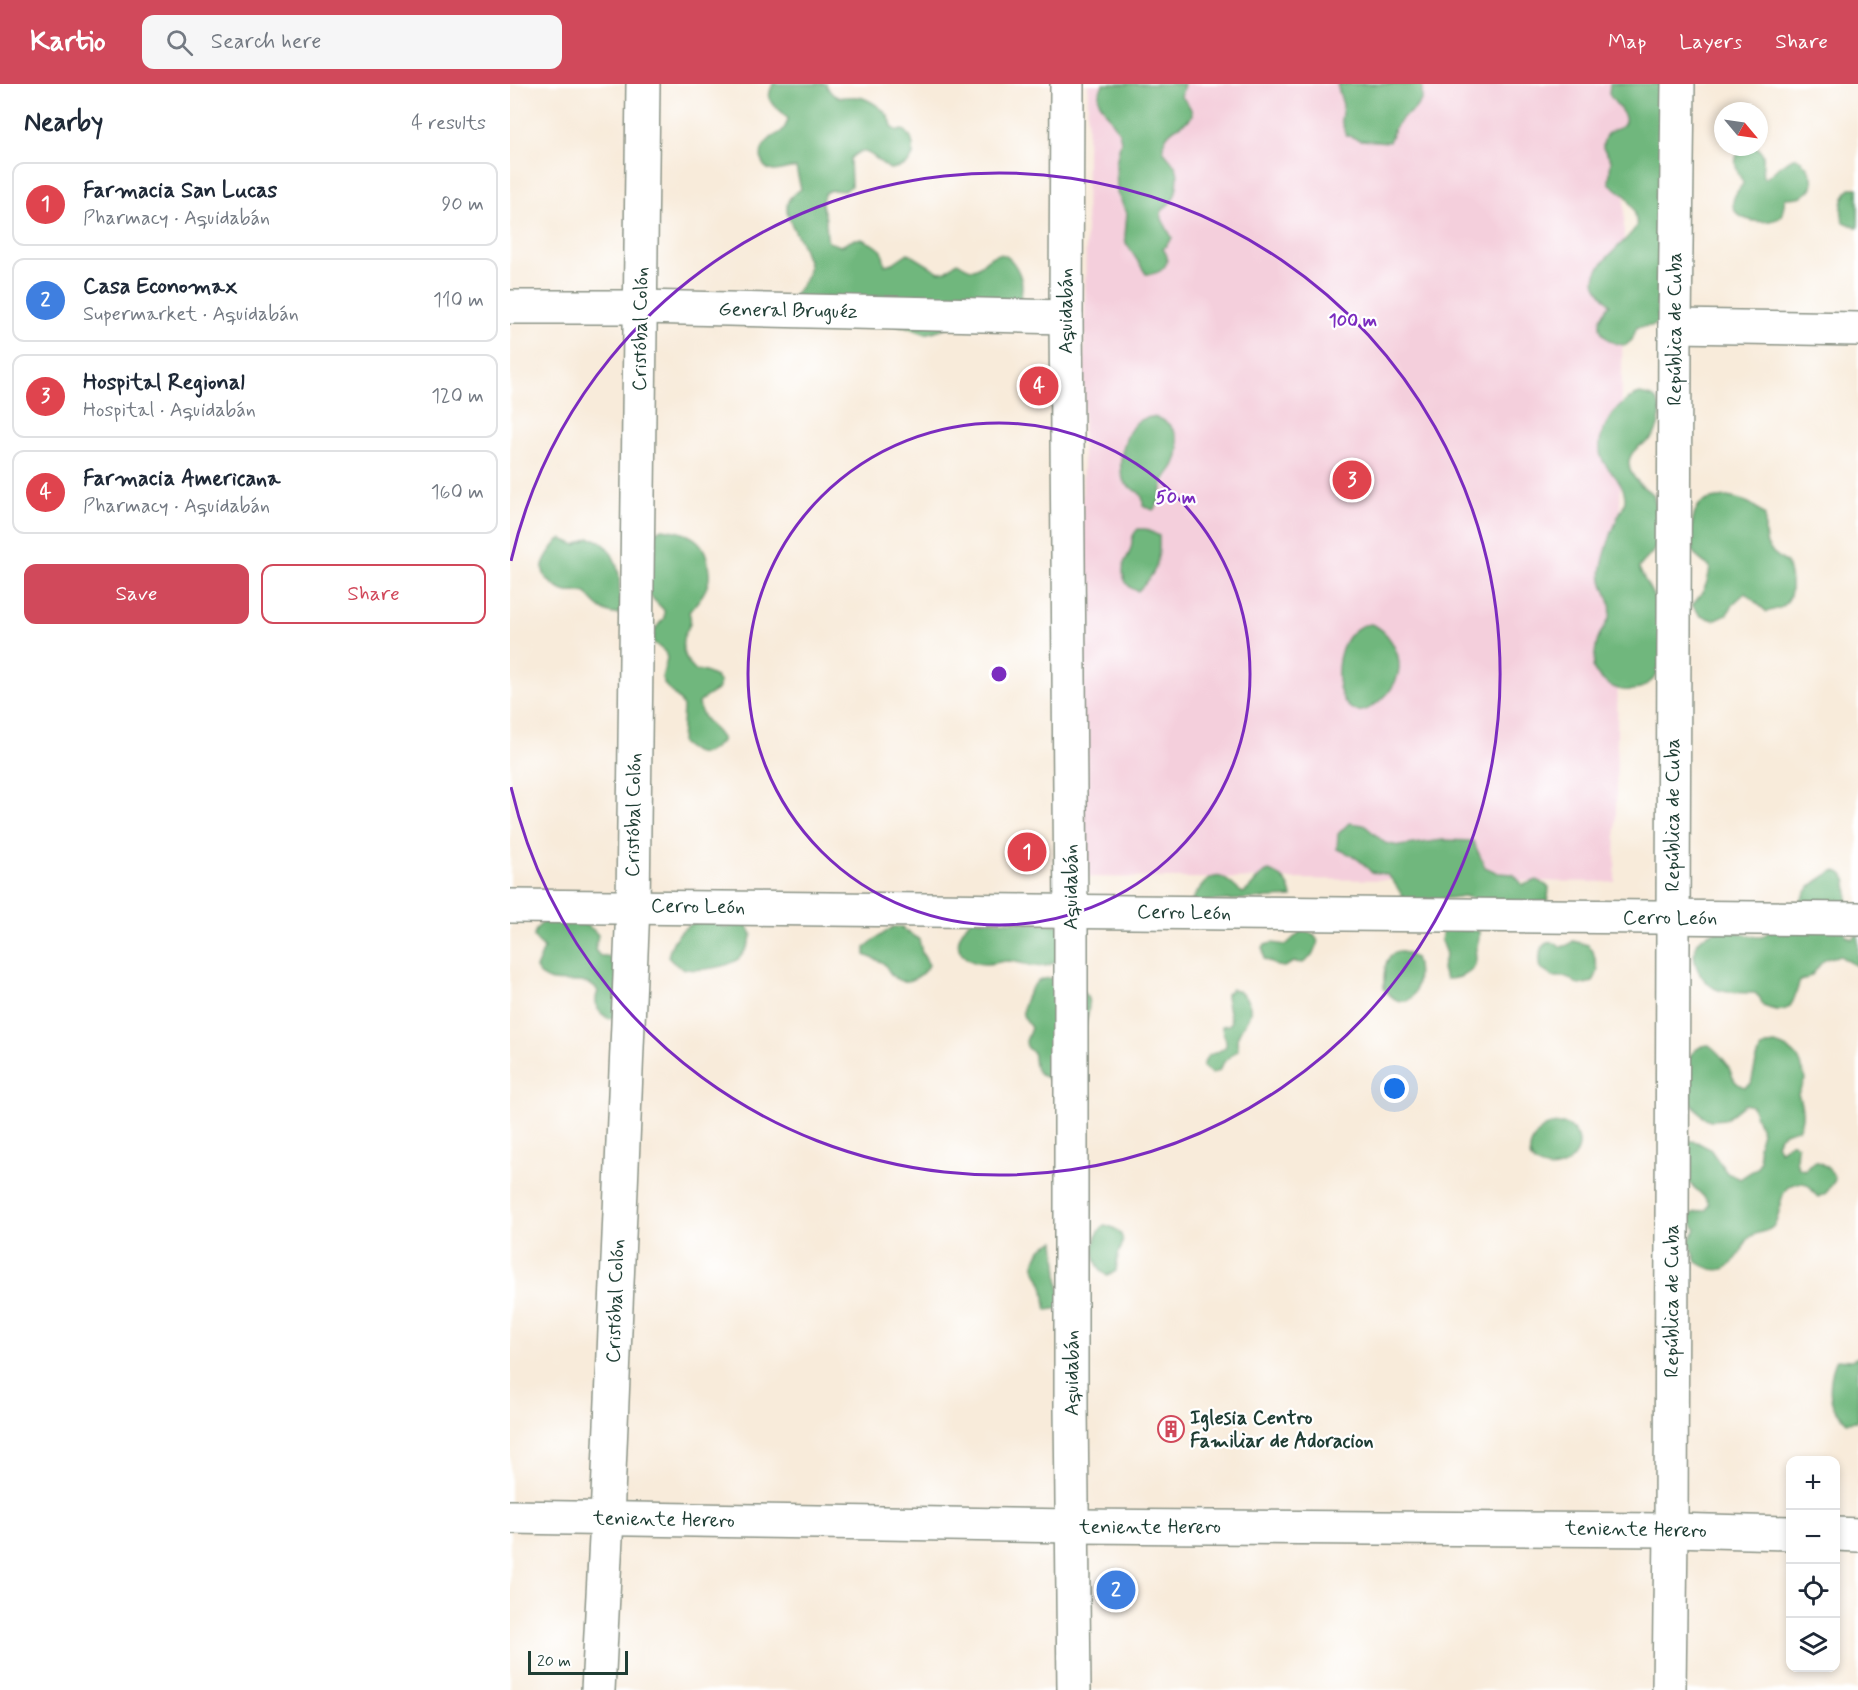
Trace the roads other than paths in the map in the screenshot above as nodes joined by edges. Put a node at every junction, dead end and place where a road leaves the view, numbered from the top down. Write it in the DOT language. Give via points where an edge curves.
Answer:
graph roads {
  1 [pos="643,84"];
  2 [pos="1067,84"];
  3 [pos="1678,84"];
  4 [pos="510,307"];
  5 [pos="641,307"];
  6 [pos="1066,317"];
  7 [pos="1675,326"];
  8 [pos="1858,329"];
  9 [pos="510,906"];
  10 [pos="633,906"];
  11 [pos="1071,912"];
  12 [pos="1673,918"];
  13 [pos="1858,919"];
  14 [pos="510,1517"];
  15 [pos="607,1519"];
  16 [pos="1073,1526"];
  17 [pos="1671,1530"];
  18 [pos="1786,1533"];
  19 [pos="1840,1534"];
  20 [pos="1858,1535"];
  21 [pos="598,1690"];
  22 [pos="1074,1690"];
  23 [pos="1669,1690"];
  1 -- 5 [label="street, Cristóbal Colón"];
  2 -- 6 [label="street, Aquidabán"];
  3 -- 7 [label="street, República de Cuba"];
  4 -- 5 [label="street, General Bruguéz"];
  5 -- 6 [label="street, General Bruguéz"];
  5 -- 10 [label="street, Cristóbal Colón"];
  6 -- 11 [label="street, Aquidabán"];
  7 -- 8 [label="street"];
  7 -- 12 [label="street, República de Cuba"];
  9 -- 10 [label="street, Cerro León"];
  10 -- 11 [label="street, Cerro León"];
  10 -- 15 [label="street, Cristóbal Colón"];
  11 -- 12 [label="street, Cerro León"];
  11 -- 16 [label="street, Aquidabán"];
  12 -- 13 [label="street, Cerro León"];
  12 -- 17 [label="street, República de Cuba"];
  14 -- 15 [label="street, teniente Herero"];
  15 -- 16 [label="street, teniente Herero"];
  15 -- 21 [label="street, Cristóbal Colón"];
  16 -- 17 [label="street, teniente Herero"];
  16 -- 22 [label="street, Aquidabán"];
  17 -- 18 [label="street, teniente Herero"];
  17 -- 23 [label="street, República de Cuba"];
  19 -- 20 [label="street"];
}
